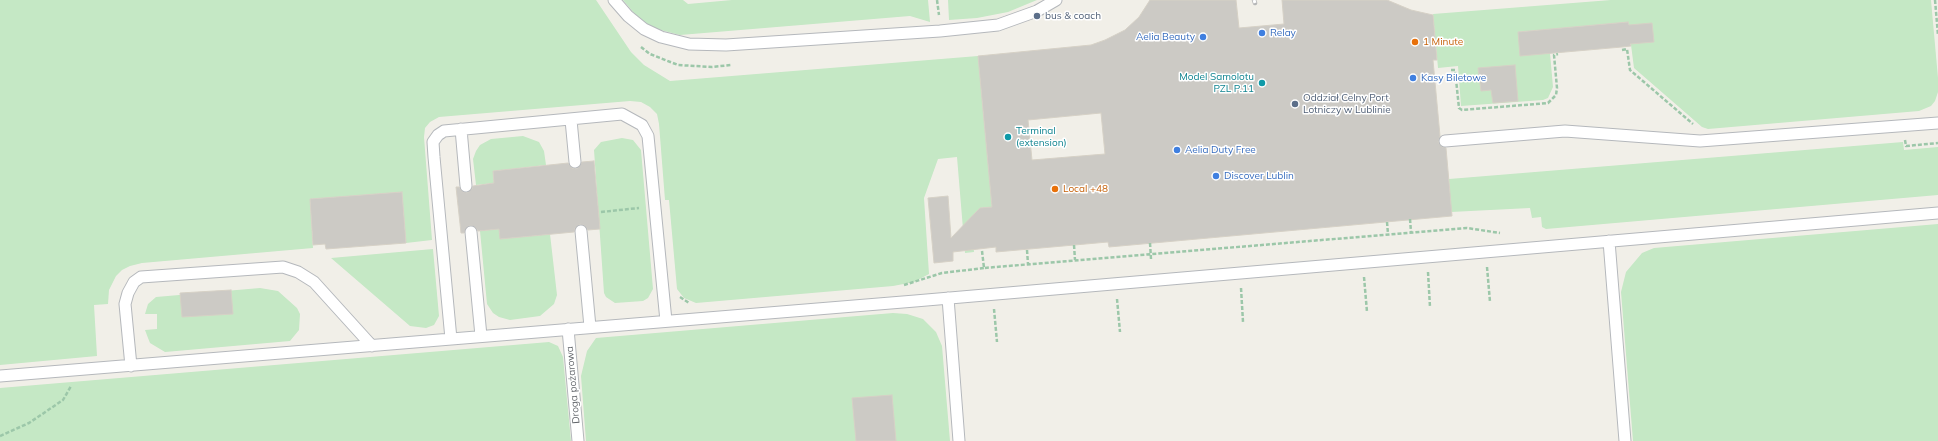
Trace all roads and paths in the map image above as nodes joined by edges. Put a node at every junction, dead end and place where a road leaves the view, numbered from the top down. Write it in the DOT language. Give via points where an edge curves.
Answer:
graph roads {
  1 [pos="614,0"];
  2 [pos="1056,0"];
  3 [pos="1934,0"];
  4 [pos="1938,35"];
  5 [pos="1622,50"];
  6 [pos="1558,54"];
  7 [pos="1451,70"];
  8 [pos="571,120"];
  9 [pos="1938,123"];
  10 [pos="1698,128"];
  11 [pos="461,129"];
  12 [pos="1445,141"];
  13 [pos="575,162"];
  14 [pos="466,186"];
  15 [pos="655,207"];
  16 [pos="601,212"];
  17 [pos="1938,213"];
  18 [pos="1410,219"];
  19 [pos="1387,222"];
  20 [pos="581,231"];
  21 [pos="471,232"];
  22 [pos="1412,232"];
  23 [pos="1401,233"];
  24 [pos="1388,234"];
  25 [pos="1504,234"];
  26 [pos="1401,237"];
  27 [pos="1609,241"];
  28 [pos="1150,243"];
  29 [pos="1276,244"];
  30 [pos="1074,245"];
  31 [pos="1276,248"];
  32 [pos="1027,250"];
  33 [pos="982,251"];
  34 [pos="1151,254"];
  35 [pos="1151,259"];
  36 [pos="1075,260"];
  37 [pos="1028,264"];
  38 [pos="984,268"];
  39 [pos="1428,272"];
  40 [pos="1364,277"];
  41 [pos="900,286"];
  42 [pos="1241,288"];
  43 [pos="678,293"];
  44 [pos="948,298"];
  45 [pos="1117,298"];
  46 [pos="696,304"];
  47 [pos="1430,307"];
  48 [pos="1367,312"];
  49 [pos="666,321"];
  50 [pos="1243,322"];
  51 [pos="590,327"];
  52 [pos="568,328"];
  53 [pos="1120,332"];
  54 [pos="481,336"];
  55 [pos="451,338"];
  56 [pos="372,346"];
  57 [pos="131,366"];
  58 [pos="81,370"];
  59 [pos="0,376"];
  60 [pos="0,436"];
  61 [pos="578,441"];
  62 [pos="959,441"];
  63 [pos="1625,441"];
  1 -- 2 [label="lane" via="644,29 661,37 689,44 726,46 998,25 1036,11"];
  3 -- 4 [label="path"];
  5 -- 10 [label="path" via="1627,49 1630,70"];
  6 -- 7 [label="path" via="1554,54 1556,95 1548,103 1462,110 1459,108 1455,70"];
  8 -- 11 [label="lane"];
  8 -- 13 [label="lane"];
  8 -- 15 [label="lane" via="622,114 642,125 648,136"];
  9 -- 12 [label="lane" via="1700,141 1565,131"];
  11 -- 14 [label="lane"];
  11 -- 55 [label="lane" via="444,130 434,142"];
  15 -- 16 [label="path"];
  15 -- 49 [label="lane"];
  17 -- 27 [label="lane"];
  18 -- 22 [label="path"];
  19 -- 24 [label="path"];
  20 -- 51 [label="lane"];
  21 -- 54 [label="lane"];
  22 -- 23 [label="path"];
  22 -- 25 [label="path" via="1467,228"];
  23 -- 24 [label="path"];
  23 -- 26 [label="path"];
  24 -- 29 [label="path"];
  27 -- 44 [label="lane"];
  27 -- 63 [label="lane"];
  28 -- 34 [label="path"];
  29 -- 31 [label="path"];
  29 -- 34 [label="path"];
  30 -- 36 [label="path"];
  32 -- 37 [label="path"];
  33 -- 38 [label="path"];
  34 -- 35 [label="path"];
  34 -- 36 [label="path"];
  36 -- 37 [label="path"];
  37 -- 38 [label="path"];
  38 -- 41 [label="path" via="942,273"];
  39 -- 47 [label="path"];
  40 -- 48 [label="path"];
  42 -- 50 [label="path"];
  43 -- 46 [label="path" via="689,304"];
  44 -- 49 [label="lane"];
  44 -- 62 [label="lane"];
  45 -- 53 [label="path"];
  49 -- 51 [label="lane"];
  51 -- 52 [label="lane"];
  52 -- 54 [label="lane"];
  52 -- 61 [label="lane, Droga pożarowa"];
  54 -- 55 [label="lane"];
  55 -- 56 [label="lane"];
  56 -- 57 [label="lane"];
  56 -- 57 [label="lane" via="314,282 298,272 283,267 141,277 134,282 125,304"];
  57 -- 58 [label="lane"];
  58 -- 59 [label="lane"];
  58 -- 60 [label="path" via="63,400 29,423"];
}
